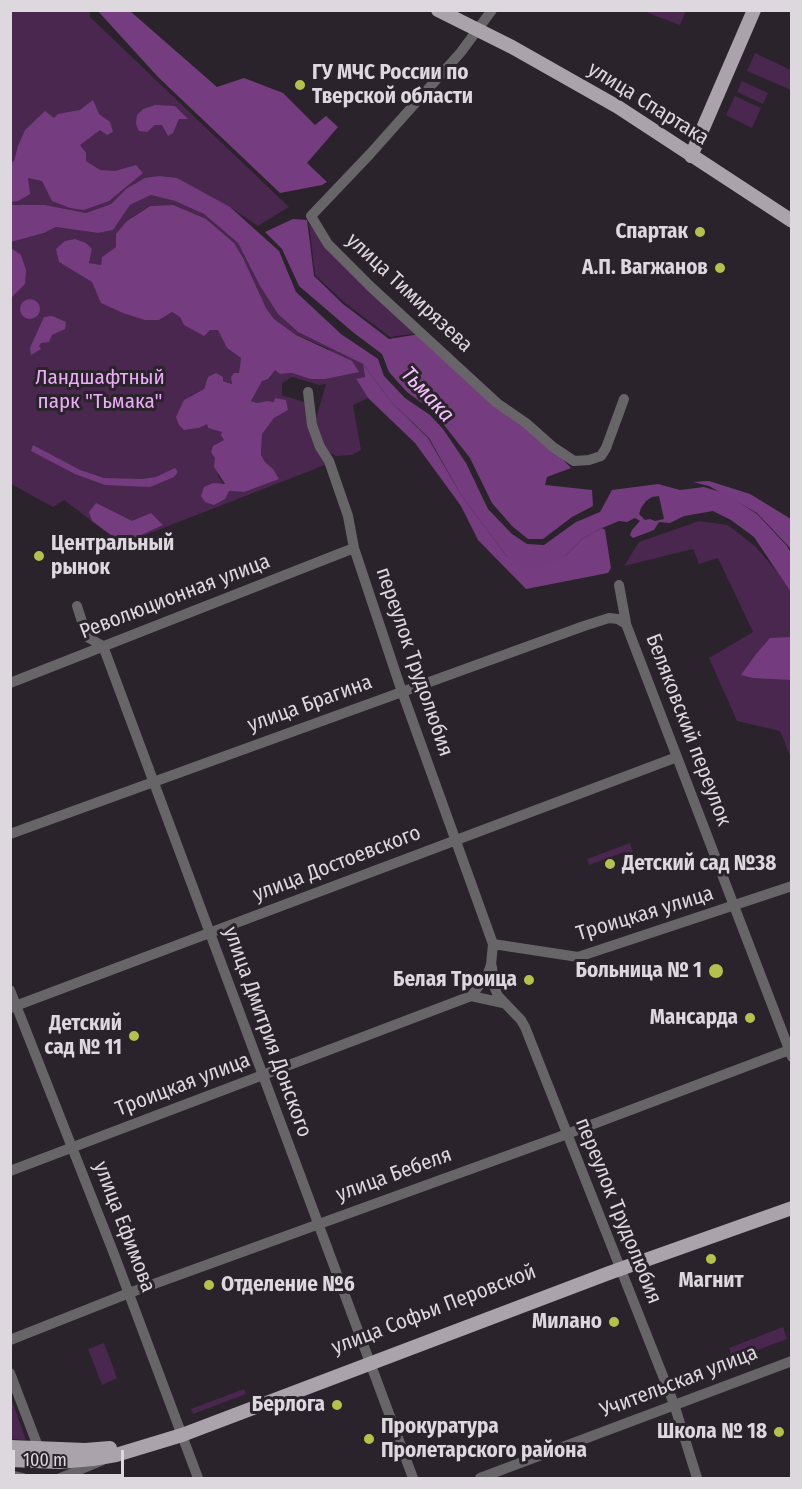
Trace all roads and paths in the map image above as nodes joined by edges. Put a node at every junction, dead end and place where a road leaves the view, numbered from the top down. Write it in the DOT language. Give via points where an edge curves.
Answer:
graph roads {
  1 [pos="438,10"];
  2 [pos="492,10"];
  3 [pos="754,10"];
  4 [pos="478,29"];
  5 [pos="691,156"];
  6 [pos="792,221"];
  7 [pos="308,392"];
  8 [pos="624,399"];
  9 [pos="354,548"];
  10 [pos="619,585"];
  11 [pos="77,606"];
  12 [pos="624,622"];
  13 [pos="103,646"];
  14 [pos="10,683"];
  15 [pos="402,692"];
  16 [pos="677,757"];
  17 [pos="153,782"];
  18 [pos="10,834"];
  19 [pos="457,840"];
  20 [pos="792,886"];
  21 [pos="734,906"];
  22 [pos="209,933"];
  23 [pos="493,944"];
  24 [pos="491,965"];
  25 [pos="10,990"];
  26 [pos="471,996"];
  27 [pos="503,1003"];
  28 [pos="14,1007"];
  29 [pos="791,1052"];
  30 [pos="262,1076"];
  31 [pos="567,1134"];
  32 [pos="72,1149"];
  33 [pos="10,1171"];
  34 [pos="792,1201"];
  35 [pos="792,1208"];
  36 [pos="317,1223"];
  37 [pos="620,1266"];
  38 [pos="129,1293"];
  39 [pos="10,1340"];
  40 [pos="369,1361"];
  41 [pos="792,1361"];
  42 [pos="10,1373"];
  43 [pos="674,1404"];
  44 [pos="181,1432"];
  45 [pos="10,1447"];
  46 [pos="39,1449"];
  47 [pos="91,1455"];
  48 [pos="116,1455"];
  49 [pos="10,1460"];
  50 [pos="28,1461"];
  51 [pos="10,1475"];
  52 [pos="23,1479"];
  53 [pos="60,1479"];
  54 [pos="198,1479"];
  55 [pos="413,1479"];
  56 [pos="480,1479"];
  57 [pos="697,1479"];
  1 -- 4 [label="main road, улица Спартака"];
  2 -- 4 [label="street, улица Тимирязева"];
  3 -- 5 [label="main road"];
  4 -- 5 [label="main road, улица Спартака" via="618,107"];
  4 -- 8 [label="street, улица Тимирязева" via="311,216 328,244 371,287 496,403 574,461 601,456"];
  5 -- 6 [label="main road, улица Спартака"];
  7 -- 9 [label="street, переулок Трудолюбия" via="312,425 348,516"];
  9 -- 13 [label="street, Революционная улица"];
  9 -- 15 [label="street, переулок Трудолюбия"];
  10 -- 12 [label="street, Беляковский переулок"];
  11 -- 13 [label="street, улица Дмитрия Донского" via="87,637"];
  12 -- 15 [label="street, улица Брагина" via="607,619"];
  12 -- 16 [label="street, Беляковский переулок"];
  13 -- 14 [label="street, Революционная улица"];
  13 -- 17 [label="street, улица Дмитрия Донского"];
  15 -- 17 [label="street, улица Брагина"];
  15 -- 19 [label="street, переулок Трудолюбия"];
  16 -- 19 [label="street, улица Достоевского"];
  16 -- 21 [label="street, Беляковский переулок"];
  17 -- 18 [label="street, улица Брагина"];
  17 -- 22 [label="street, улица Дмитрия Донского"];
  19 -- 22 [label="street, улица Достоевского"];
  19 -- 23 [label="street, переулок Трудолюбия"];
  20 -- 21 [label="street, Троицкая улица"];
  21 -- 23 [label="street, Троицкая улица" via="578,957"];
  21 -- 29 [label="street, Беляковский переулок"];
  22 -- 28 [label="street, улица Достоевского"];
  22 -- 30 [label="street, улица Дмитрия Донского"];
  23 -- 24 [label="street"];
  24 -- 26 [label="street" via="484,982"];
  24 -- 27 [label="street, переулок Трудолюбия" via="495,991"];
  25 -- 28 [label="street, улица Ефимова"];
  26 -- 27 [label="street"];
  26 -- 30 [label="street, Троицкая улица"];
  27 -- 31 [label="street, переулок Трудолюбия" via="525,1027"];
  28 -- 32 [label="street, улица Ефимова"];
  29 -- 31 [label="street, улица Бебеля"];
  30 -- 32 [label="street, Троицкая улица"];
  30 -- 36 [label="street, улица Дмитрия Донского"];
  31 -- 36 [label="street, улица Бебеля"];
  31 -- 37 [label="street, переулок Трудолюбия"];
  32 -- 33 [label="street, Троицкая улица"];
  32 -- 38 [label="street, улица Ефимова"];
  34 -- 37 [label="main road, улица Софьи Перовской"];
  35 -- 37 [label="main road, улица Софьи Перовской"];
  36 -- 38 [label="street, улица Бебеля"];
  36 -- 40 [label="street, улица Дмитрия Донского"];
  37 -- 40 [label="main road, улица Софьи Перовской"];
  37 -- 43 [label="street, переулок Трудолюбия"];
  38 -- 39 [label="street, улица Бебеля"];
  38 -- 44 [label="street, улица Ефимова"];
  40 -- 44 [label="main road, улица Софьи Перовской"];
  40 -- 55 [label="street, улица Дмитрия Донского"];
  41 -- 43 [label="street, Учительская улица"];
  42 -- 46 [label="street"];
  43 -- 56 [label="street, Учительская улица"];
  43 -- 57 [label="street, переулок Трудолюбия"];
  44 -- 47 [label="main road, улица Софьи Перовской"];
  44 -- 48 [label="main road, улица Софьи Перовской"];
  44 -- 54 [label="street, улица Ефимова"];
  45 -- 46 [label="main road"];
  46 -- 47 [label="main road"];
  46 -- 50 [label="main road"];
  47 -- 48 [label="main road, улица Софьи Перовской"];
  47 -- 50 [label="main road" via="59,1462"];
  48 -- 53 [label="street"];
  49 -- 50 [label="main road"];
  51 -- 52 [label="street"];
}
